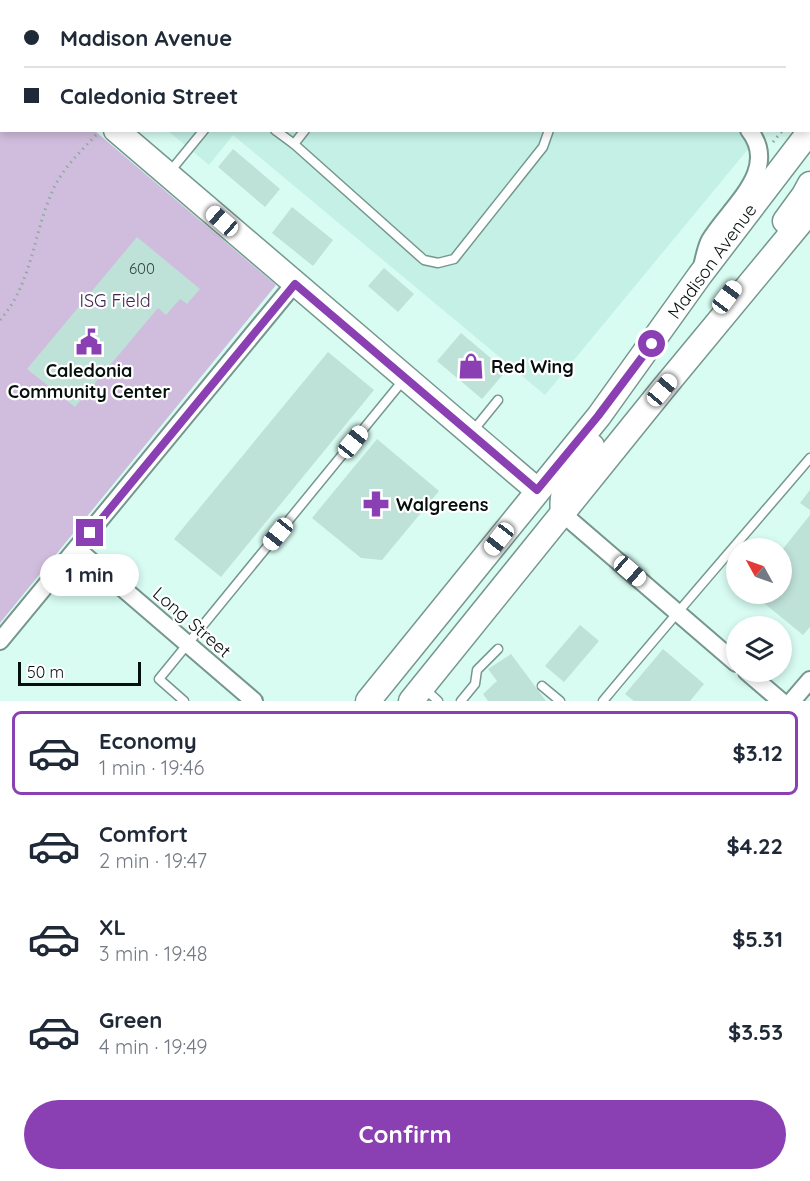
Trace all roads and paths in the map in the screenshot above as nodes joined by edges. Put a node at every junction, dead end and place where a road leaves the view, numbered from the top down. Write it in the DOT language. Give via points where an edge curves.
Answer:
graph roads {
  1 [pos="98,132"];
  2 [pos="118,132"];
  3 [pos="202,132"];
  4 [pos="279,132"];
  5 [pos="303,132"];
  6 [pos="548,132"];
  7 [pos="750,132"];
  8 [pos="807,132"];
  9 [pos="294,144"];
  10 [pos="168,174"];
  11 [pos="810,184"];
  12 [pos="810,211"];
  13 [pos="700,275"];
  14 [pos="295,284"];
  15 [pos="0,320"];
  16 [pos="652,344"];
  17 [pos="405,378"];
  18 [pos="662,390"];
  19 [pos="498,400"];
  20 [pos="470,433"];
  21 [pos="810,458"];
  22 [pos="537,490"];
  23 [pos="563,514"];
  24 [pos="77,549"];
  25 [pos="677,611"];
  26 [pos="0,641"];
  27 [pos="188,644"];
  28 [pos="498,649"];
  29 [pos="726,654"];
  30 [pos="810,680"];
  31 [pos="759,682"];
  32 [pos="542,686"];
  33 [pos="424,696"];
  34 [pos="184,701"];
  35 [pos="254,701"];
  36 [pos="368,701"];
  37 [pos="461,701"];
  38 [pos="560,701"];
  39 [pos="603,701"];
  40 [pos="781,701"];
  41 [pos="792,701"];
  1 -- 15 [label="path" via="52,190 20,290"];
  2 -- 10 [label="main road"];
  3 -- 10 [label="lane"];
  4 -- 9 [label="lane"];
  5 -- 9 [label="lane"];
  6 -- 9 [label="lane" via="543,147 454,259 438,263 424,260"];
  7 -- 13 [label="street" via="758,145 757,174 745,196 709,241"];
  8 -- 13 [label="main road, Madison Avenue"];
  10 -- 14 [label="main road"];
  11 -- 18 [label="main road"];
  12 -- 18 [label="main road"];
  13 -- 16 [label="main road, Madison Avenue"];
  14 -- 17 [label="main road"];
  14 -- 24 [label="street"];
  16 -- 22 [label="main road, Madison Avenue"];
  16 -- 23 [label="main road" via="626,398 569,479 564,490"];
  17 -- 20 [label="main road"];
  17 -- 27 [label="lane"];
  18 -- 23 [label="main road"];
  19 -- 20 [label="lane"];
  20 -- 22 [label="main road"];
  21 -- 25 [label="lane"];
  22 -- 36 [label="main road, Madison Avenue"];
  23 -- 25 [label="street"];
  23 -- 33 [label="main road"];
  24 -- 26 [label="street"];
  24 -- 27 [label="street, Long Street"];
  25 -- 29 [label="street"];
  25 -- 39 [label="lane"];
  27 -- 34 [label="lane" via="159,679"];
  27 -- 35 [label="street, Long Street"];
  28 -- 37 [label="lane" via="477,670 475,684"];
  30 -- 41 [label="street"];
  31 -- 40 [label="street"];
  32 -- 38 [label="lane"];
}
